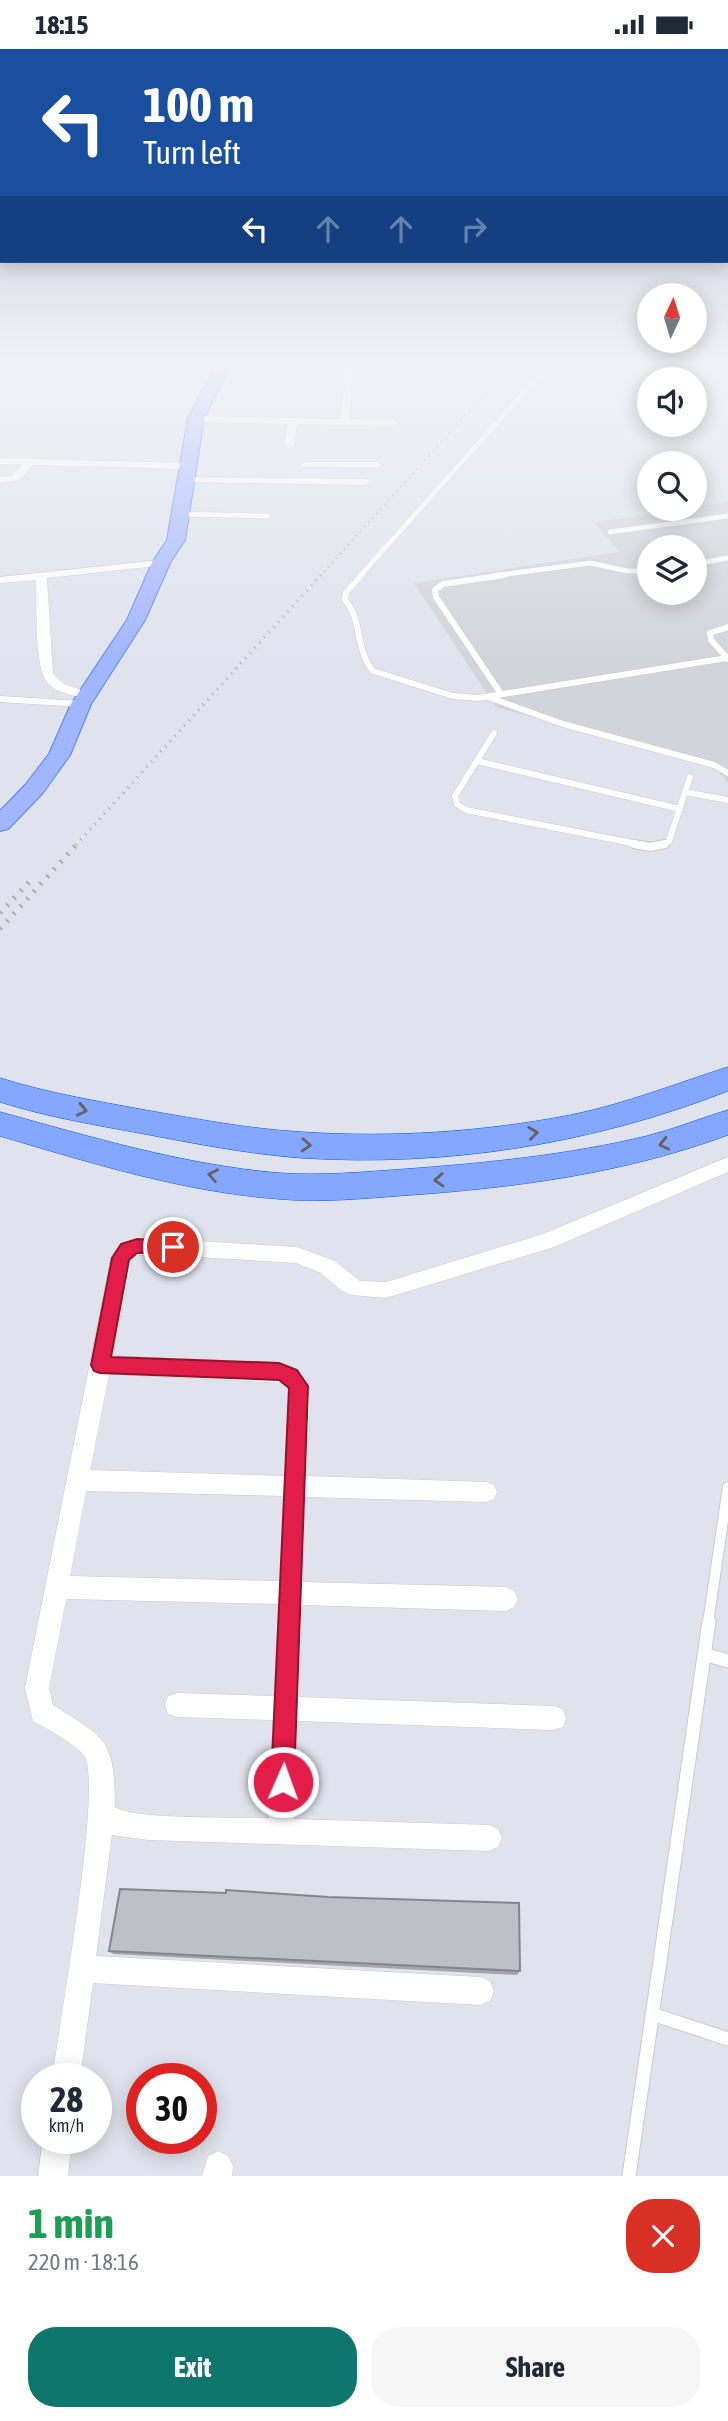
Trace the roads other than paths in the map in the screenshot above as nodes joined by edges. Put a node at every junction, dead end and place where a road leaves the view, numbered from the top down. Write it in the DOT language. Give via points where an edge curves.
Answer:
graph roads {
  1 [pos="29,463"];
  2 [pos="48,463"];
  3 [pos="187,463"];
  4 [pos="461,463"];
  5 [pos="305,465"];
  6 [pos="377,465"];
  7 [pos="185,473"];
  8 [pos="0,480"];
  9 [pos="302,481"];
  10 [pos="366,482"];
  11 [pos="182,514"];
  12 [pos="268,516"];
  13 [pos="725,517"];
  14 [pos="728,523"];
  15 [pos="610,532"];
  16 [pos="728,558"];
  17 [pos="707,562"];
  18 [pos="161,563"];
  19 [pos="637,571"];
  20 [pos="41,575"];
  21 [pos="0,580"];
  22 [pos="728,627"];
  23 [pos="727,658"];
  24 [pos="501,694"];
  25 [pos="486,697"];
  26 [pos="0,699"];
  27 [pos="84,699"];
  28 [pos="494,733"];
  29 [pos="477,761"];
  30 [pos="728,773"];
  31 [pos="690,777"];
  32 [pos="685,792"];
  33 [pos="728,800"];
  34 [pos="680,809"];
  35 [pos="0,824"];
  36 [pos="728,1079"];
  37 [pos="8,1092"];
  38 [pos="728,1122"];
  39 [pos="0,1124"];
  40 [pos="728,1164"];
  41 [pos="100,1365"];
  42 [pos="78,1480"];
  43 [pos="294,1487"];
  44 [pos="728,1487"];
  45 [pos="486,1492"];
  46 [pos="57,1587"];
  47 [pos="290,1595"];
  48 [pos="506,1599"];
  49 [pos="704,1654"];
  50 [pos="728,1661"];
  51 [pos="177,1705"];
  52 [pos="286,1708"];
  53 [pos="554,1718"];
  54 [pos="102,1814"];
  55 [pos="281,1831"];
  56 [pos="489,1838"];
  57 [pos="81,1969"];
  58 [pos="480,1991"];
  59 [pos="652,2014"];
  60 [pos="728,2039"];
  61 [pos="68,2063"];
  62 [pos="56,2154"];
  63 [pos="53,2176"];
  64 [pos="629,2176"];
  1 -- 8 [label="street" via="15,478"];
  2 -- 7 [label="street"];
  3 -- 7 [label="main road"];
  4 -- 25 [label="lane" via="346,592 345,600 356,621 362,656 373,671 453,696"];
  5 -- 6 [label="street"];
  5 -- 9 [label="street"];
  7 -- 9 [label="street"];
  7 -- 11 [label="main road"];
  9 -- 10 [label="street"];
  11 -- 12 [label="lane"];
  11 -- 18 [label="main road" via="176,540"];
  13 -- 14 [label="lane"];
  13 -- 15 [label="lane"];
  16 -- 17 [label="lane"];
  18 -- 20 [label="street"];
  18 -- 27 [label="main road" via="136,621"];
  19 -- 24 [label="lane" via="590,563 457,581 435,590"];
  20 -- 21 [label="street"];
  20 -- 27 [label="street" via="47,674 55,685"];
  22 -- 23 [label="lane" via="710,633"];
  23 -- 24 [label="lane"];
  24 -- 25 [label="lane"];
  25 -- 30 [label="lane"];
  26 -- 27 [label="lane"];
  27 -- 35 [label="main road" via="59,755"];
  28 -- 29 [label="lane"];
  29 -- 34 [label="lane"];
  29 -- 34 [label="lane" via="455,796 466,810 650,847 669,841"];
  31 -- 32 [label="lane"];
  32 -- 33 [label="lane"];
  32 -- 34 [label="lane"];
  37 -- 36 [label="highway, one-way" via="210,1134 302,1145 401,1147 604,1120"];
  38 -- 39 [label="highway, one-way" via="686,1139 572,1165 317,1188 233,1179 109,1155"];
  40 -- 41 [label="street" via="547,1241 386,1290 359,1289 328,1267 297,1255 127,1249 121,1258"];
  41 -- 42 [label="street"];
  41 -- 43 [label="street" via="291,1376 299,1386"];
  42 -- 43 [label="street"];
  42 -- 46 [label="street"];
  43 -- 45 [label="street"];
  43 -- 47 [label="street"];
  44 -- 49 [label="lane"];
  46 -- 47 [label="street"];
  46 -- 54 [label="street" via="37,1688 42,1712 93,1745 102,1767"];
  47 -- 48 [label="street"];
  47 -- 52 [label="street"];
  49 -- 50 [label="lane"];
  49 -- 59 [label="lane"];
  51 -- 52 [label="street"];
  52 -- 53 [label="street"];
  52 -- 55 [label="street"];
  54 -- 55 [label="street" via="120,1825"];
  54 -- 57 [label="street"];
  55 -- 56 [label="street"];
  57 -- 58 [label="street"];
  57 -- 61 [label="street"];
  59 -- 60 [label="lane"];
  59 -- 64 [label="lane"];
  62 -- 63 [label="street"];
}
